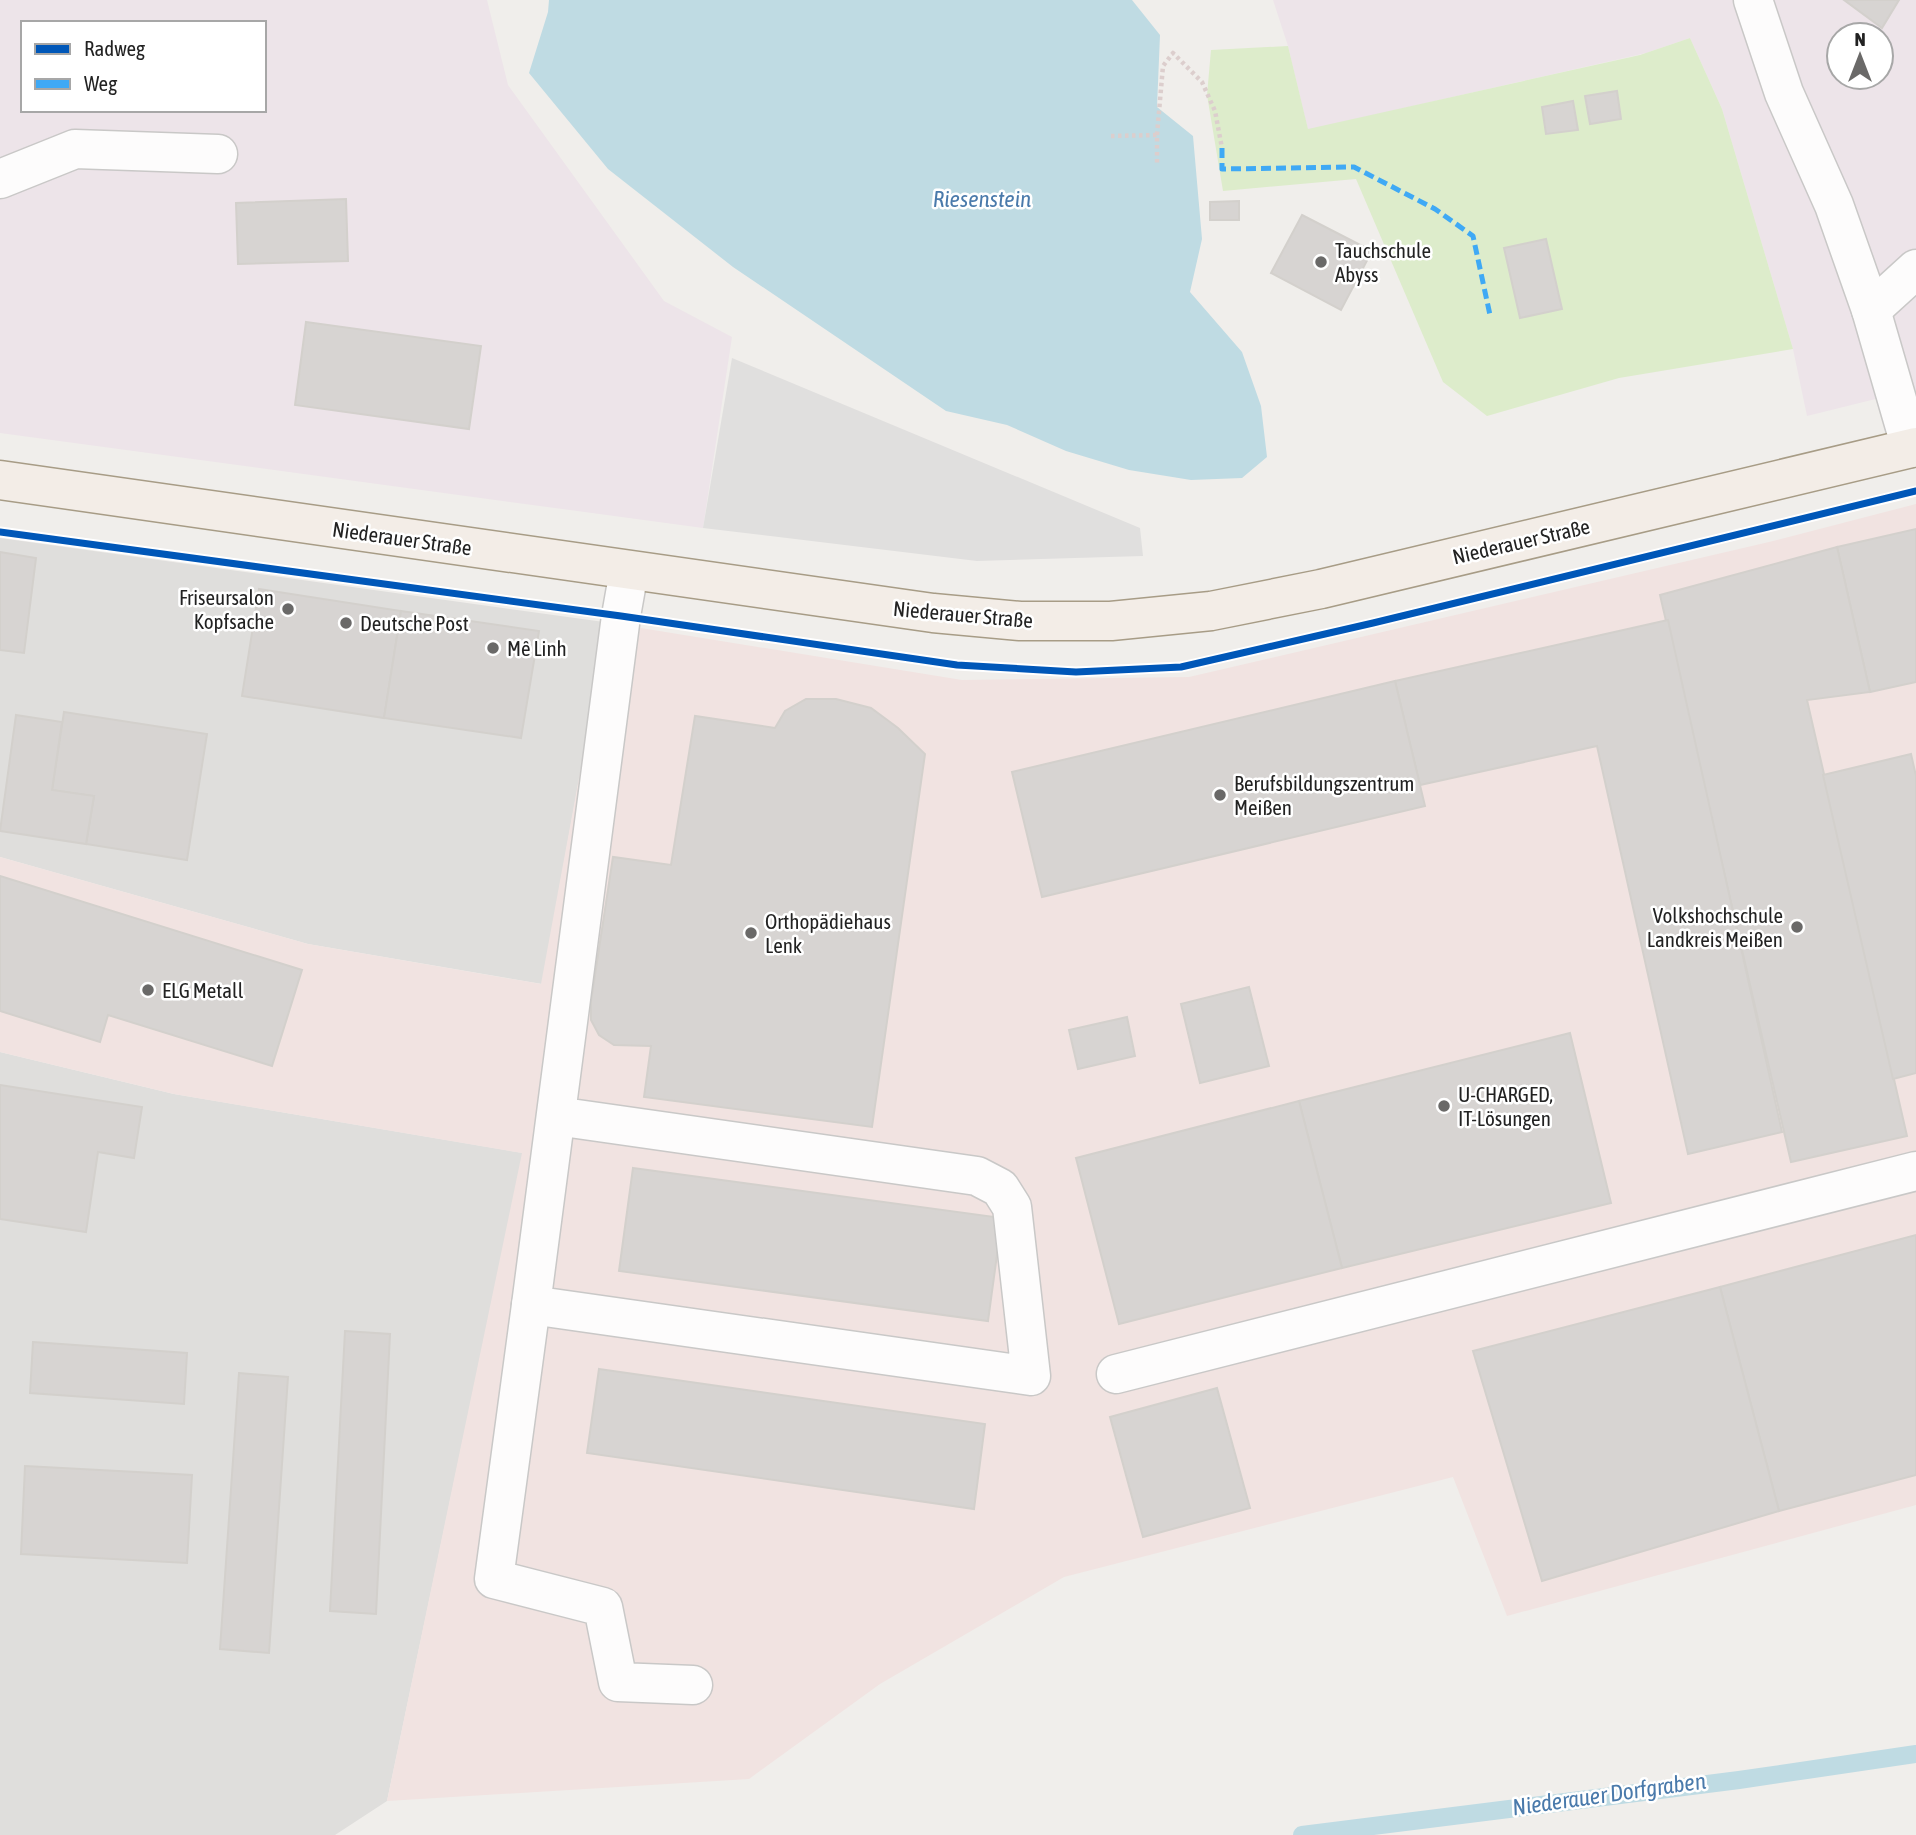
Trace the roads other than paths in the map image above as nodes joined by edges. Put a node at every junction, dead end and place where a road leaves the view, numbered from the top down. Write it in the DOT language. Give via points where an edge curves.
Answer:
graph roads {
  1 [pos="1753,0"];
  2 [pos="218,154"];
  3 [pos="0,179"];
  4 [pos="1916,269"];
  5 [pos="1871,310"];
  6 [pos="1913,447"];
  7 [pos="0,480"];
  8 [pos="629,570"];
  9 [pos="556,1116"];
  10 [pos="1916,1171"];
  11 [pos="531,1304"];
  12 [pos="1116,1374"];
  13 [pos="693,1685"];
  1 -- 5 [label="lane" via="1784,93 1834,205"];
  2 -- 3 [label="lane" via="75,149"];
  4 -- 5 [label="lane"];
  5 -- 6 [label="lane"];
  6 -- 8 [label="main road, Niederauer Straße" via="1321,589 1211,611 1136,619 1020,621 933,613"];
  7 -- 8 [label="main road, Niederauer Straße"];
  8 -- 9 [label="lane"];
  9 -- 11 [label="lane"];
  9 -- 11 [label="lane" via="977,1176 1000,1188 1012,1207 1031,1376"];
  10 -- 12 [label="lane"];
  11 -- 13 [label="lane" via="495,1579 603,1607 618,1682"];
}
